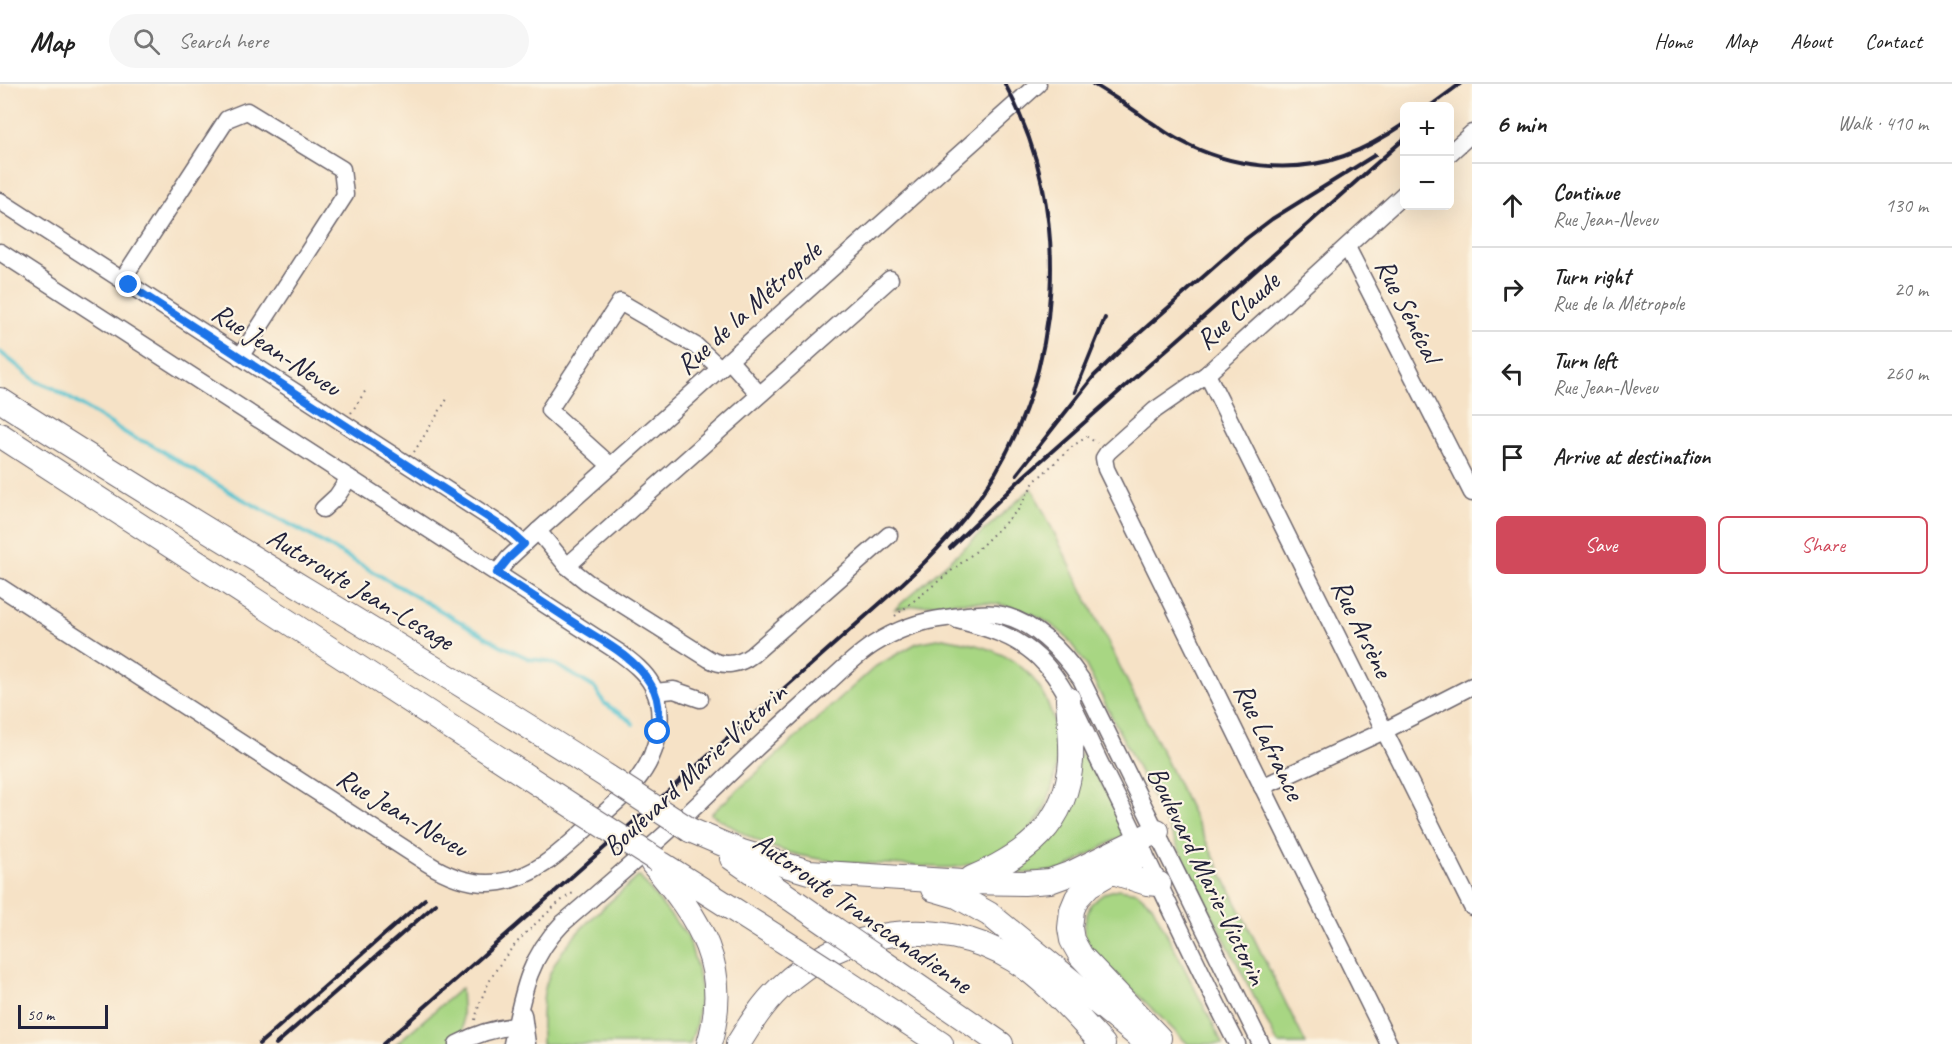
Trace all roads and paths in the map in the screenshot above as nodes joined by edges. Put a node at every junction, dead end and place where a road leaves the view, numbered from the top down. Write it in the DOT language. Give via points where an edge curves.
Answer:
graph roads {
  1 [pos="1038,84"];
  2 [pos="1472,134"];
  3 [pos="1454,149"];
  4 [pos="1400,198"];
  5 [pos="0,201"];
  6 [pos="1347,247"];
  7 [pos="0,252"];
  8 [pos="890,279"];
  9 [pos="122,280"];
  10 [pos="240,357"];
  11 [pos="725,364"];
  12 [pos="1207,374"];
  13 [pos="366,390"];
  14 [pos="759,394"];
  15 [pos="449,396"];
  16 [pos="0,400"];
  17 [pos="350,413"];
  18 [pos="0,435"];
  19 [pos="413,454"];
  20 [pos="1102,454"];
  21 [pos="611,466"];
  22 [pos="350,478"];
  23 [pos="1472,493"];
  24 [pos="323,509"];
  25 [pos="538,531"];
  26 [pos="889,535"];
  27 [pos="524,544"];
  28 [pos="567,566"];
  29 [pos="497,573"];
  30 [pos="0,587"];
  31 [pos="948,618"];
  32 [pos="889,621"];
  33 [pos="1472,686"];
  34 [pos="655,692"];
  35 [pos="700,699"];
  36 [pos="1068,699"];
  37 [pos="1384,730"];
  38 [pos="1262,787"];
  39 [pos="690,830"];
  40 [pos="1151,843"];
  41 [pos="649,858"];
  42 [pos="1113,872"];
  43 [pos="883,878"];
  44 [pos="962,882"];
  45 [pos="1159,884"];
  46 [pos="1472,907"];
  47 [pos="521,1025"];
  48 [pos="456,1044"];
  49 [pos="512,1044"];
  50 [pos="527,1044"];
  51 [pos="709,1044"];
  52 [pos="738,1044"];
  53 [pos="941,1044"];
  54 [pos="1001,1044"];
  55 [pos="1103,1044"];
  56 [pos="1149,1044"];
  57 [pos="1165,1044"];
  58 [pos="1237,1044"];
  59 [pos="1261,1044"];
  60 [pos="1389,1044"];
  1 -- 11 [label="street, Rue de la Métropole"];
  2 -- 3 [label="street"];
  4 -- 6 [label="street, Rue Claude"];
  5 -- 9 [label="street, Rue Jean-Neveu"];
  6 -- 12 [label="street, Rue Claude"];
  6 -- 23 [label="street, Rue Sénécal"];
  7 -- 22 [label="street, Rue Jean-Neveu"];
  8 -- 14 [label="street"];
  9 -- 10 [label="street, Rue Jean-Neveu"];
  9 -- 10 [label="street" via="227,119 247,111 342,170 345,195"];
  10 -- 27 [label="street, Rue Jean-Neveu" via="504,527"];
  11 -- 14 [label="street"];
  11 -- 21 [label="street, Rue de la Métropole"];
  11 -- 21 [label="street" via="620,302 549,410"];
  12 -- 20 [label="street, Rue Claude"];
  12 -- 37 [label="street, Rue Arsène"];
  13 -- 17 [label="path"];
  14 -- 28 [label="street"];
  15 -- 19 [label="path"];
  16 -- 39 [label="highway, Autoroute Jean-Lesage, bridge" via="486,699"];
  18 -- 41 [label="highway, bridge"];
  20 -- 32 [label="path" via="1087,437 1079,441 1034,482 1018,510 999,530"];
  20 -- 38 [label="street, Rue Lafrance"];
  21 -- 25 [label="street, Rue de la Métropole"];
  22 -- 24 [label="street"];
  22 -- 29 [label="street, Rue Jean-Neveu"];
  25 -- 27 [label="street, Rue de la Métropole"];
  25 -- 28 [label="street"];
  26 -- 28 [label="street" via="752,655 733,664 709,659"];
  27 -- 29 [label="street, Rue de la Métropole"];
  29 -- 34 [label="street, Rue Jean-Neveu" via="620,653 642,672"];
  30 -- 34 [label="street, Rue Jean-Neveu" via="427,863 470,881 501,882 531,872 620,799 643,773 653,750 659,724"];
  31 -- 36 [label="street, Boulevard Marie-Victorin" via="999,632 1022,644 1045,664"];
  31 -- 40 [label="street, Boulevard Marie-Victorin" via="997,614 1035,631 1059,651 1085,686"];
  31 -- 47 [label="street, Boulevard Marie-Victorin" via="911,626 873,644 562,924 538,953 531,969"];
  33 -- 37 [label="street"];
  34 -- 35 [label="street" via="674,690"];
  36 -- 40 [label="street, Boulevard Marie-Victorin"];
  36 -- 44 [label="highway" via="1070,768 1054,817 1022,852"];
  37 -- 38 [label="street"];
  37 -- 46 [label="street, Rue Arsène"];
  38 -- 60 [label="street, Rue Lafrance"];
  39 -- 43 [label="highway" via="796,869"];
  39 -- 54 [label="highway, Autoroute Transcanadienne, bridge"];
  40 -- 42 [label="highway"];
  40 -- 44 [label="highway" via="1050,881"];
  40 -- 45 [label="street, Boulevard Marie-Victorin"];
  40 -- 59 [label="street, Boulevard Marie-Victorin"];
  41 -- 51 [label="highway" via="687,906 710,953 716,1001"];
  41 -- 53 [label="highway, bridge"];
  42 -- 45 [label="highway"];
  42 -- 57 [label="highway" via="1089,885 1077,898 1070,921 1072,940 1085,961"];
  43 -- 44 [label="highway"];
  43 -- 56 [label="highway" via="925,886 978,907"];
  45 -- 58 [label="street, Boulevard Marie-Victorin"];
  47 -- 48 [label="street" via="492,1029"];
  47 -- 49 [label="street, Boulevard Marie-Victorin"];
  47 -- 50 [label="street, Boulevard Marie-Victorin"];
  52 -- 55 [label="highway" via="771,997 820,957 872,938 922,933 967,940 1012,959 1053,992"];
}
